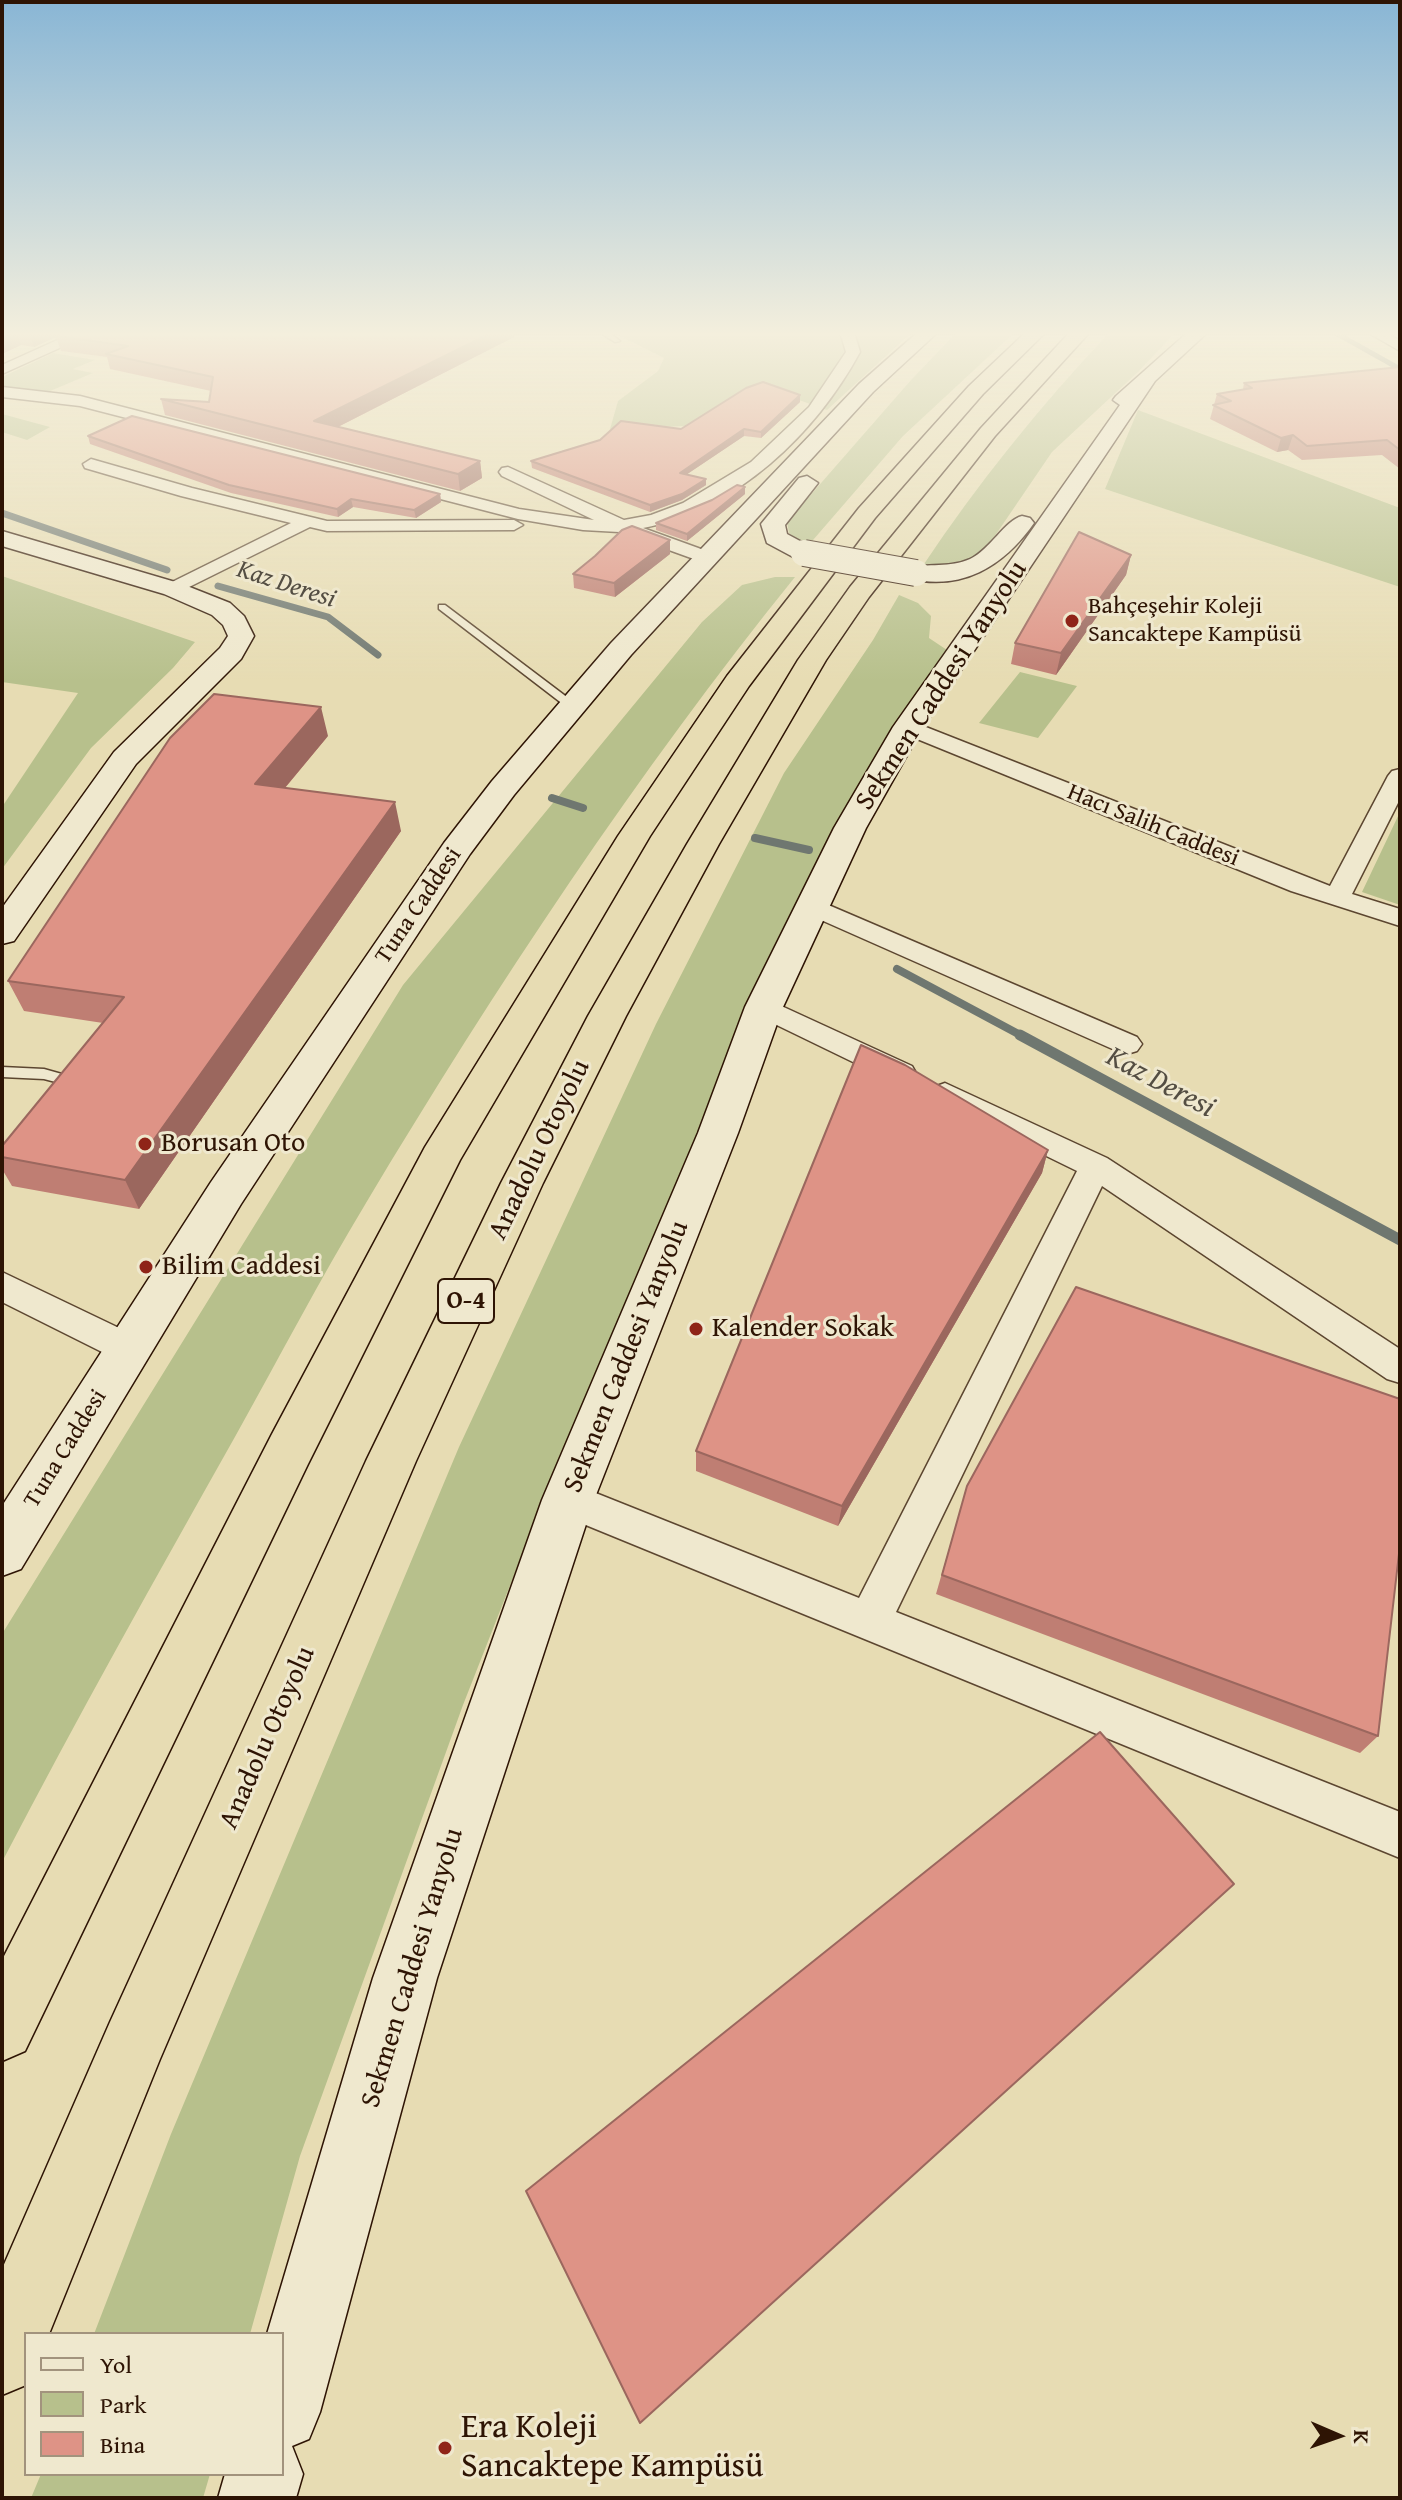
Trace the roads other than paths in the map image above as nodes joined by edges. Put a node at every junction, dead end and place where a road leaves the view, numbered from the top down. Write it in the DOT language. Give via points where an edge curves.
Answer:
graph roads {
  1 [pos="265,449"];
  2 [pos="777,449"];
  3 [pos="808,449"];
  4 [pos="835,449"];
  5 [pos="925,449"];
  6 [pos="976,449"];
  7 [pos="1074,449"];
  8 [pos="1100,449"];
  9 [pos="91,464"];
  10 [pos="1058,470"];
  11 [pos="508,472"];
  12 [pos="1034,503"];
  13 [pos="306,522"];
  14 [pos="580,524"];
  15 [pos="621,526"];
  16 [pos="2,538"];
  17 [pos="705,557"];
  18 [pos="2,563"];
  19 [pos="173,589"];
  20 [pos="134,603"];
  21 [pos="442,607"];
  22 [pos="572,706"];
  23 [pos="908,727"];
  24 [pos="1400,776"];
  25 [pos="1337,898"];
  26 [pos="812,906"];
  27 [pos="1400,918"];
  28 [pos="2,933"];
  29 [pos="764,1007"];
  30 [pos="1127,1044"];
  31 [pos="2,1072"];
  32 [pos="71,1081"];
  33 [pos="1096,1166"];
  34 [pos="2,1286"];
  35 [pos="129,1349"];
  36 [pos="1400,1368"];
  37 [pos="568,1500"];
  38 [pos="2,1552"];
  39 [pos="869,1622"];
  40 [pos="1400,1835"];
  41 [pos="2,2028"];
  42 [pos="2,2357"];
  43 [pos="284,2405"];
  44 [pos="263,2476"];
  45 [pos="257,2498"];
  1 -- 14 [label="street" via="518,514"];
  2 -- 15 [label="street" via="745,476 660,517"];
  3 -- 17 [label="main road, Tuna Caddesi"];
  4 -- 12 [label="main road, bridge" via="773,524 776,538 804,553 950,574 981,566 1014,535"];
  5 -- 41 [label="highway" via="840,547 737,682 634,836 440,1158"];
  6 -- 42 [label="highway, Anadolu Otoyolu / O-4" via="859,592 812,660 607,1016 391,1461 133,2045"];
  7 -- 10 [label="main road"];
  8 -- 23 [label="main road, Sekmen Caddesi Yanyolu"];
  9 -- 13 [label="street"];
  11 -- 15 [label="street"];
  13 -- 14 [label="street" via="365,528"];
  13 -- 19 [label="street"];
  14 -- 15 [label="street"];
  15 -- 17 [label="street"];
  16 -- 19 [label="main road"];
  17 -- 22 [label="main road, Tuna Caddesi"];
  18 -- 20 [label="main road"];
  19 -- 28 [label="main road" via="221,609 241,636 222,646 125,758"];
  21 -- 22 [label="lane"];
  22 -- 35 [label="main road, Tuna Caddesi" via="456,850 226,1193"];
  23 -- 25 [label="street, Hacı Salih Caddesi"];
  23 -- 26 [label="main road, Sekmen Caddesi Yanyolu"];
  24 -- 25 [label="street"];
  25 -- 27 [label="street, Hacı Salih Caddesi"];
  26 -- 29 [label="main road, Sekmen Caddesi Yanyolu"];
  26 -- 30 [label="street"];
  29 -- 33 [label="street"];
  29 -- 37 [label="main road, Sekmen Caddesi Yanyolu"];
  31 -- 32 [label="lane"];
  33 -- 36 [label="street"];
  33 -- 39 [label="street"];
  34 -- 35 [label="street"];
  35 -- 38 [label="main road, Tuna Caddesi"];
  37 -- 39 [label="street"];
  37 -- 43 [label="main road, Sekmen Caddesi Yanyolu" via="405,1978"];
  39 -- 40 [label="street"];
  44 -- 45 [label="main road"];
}
